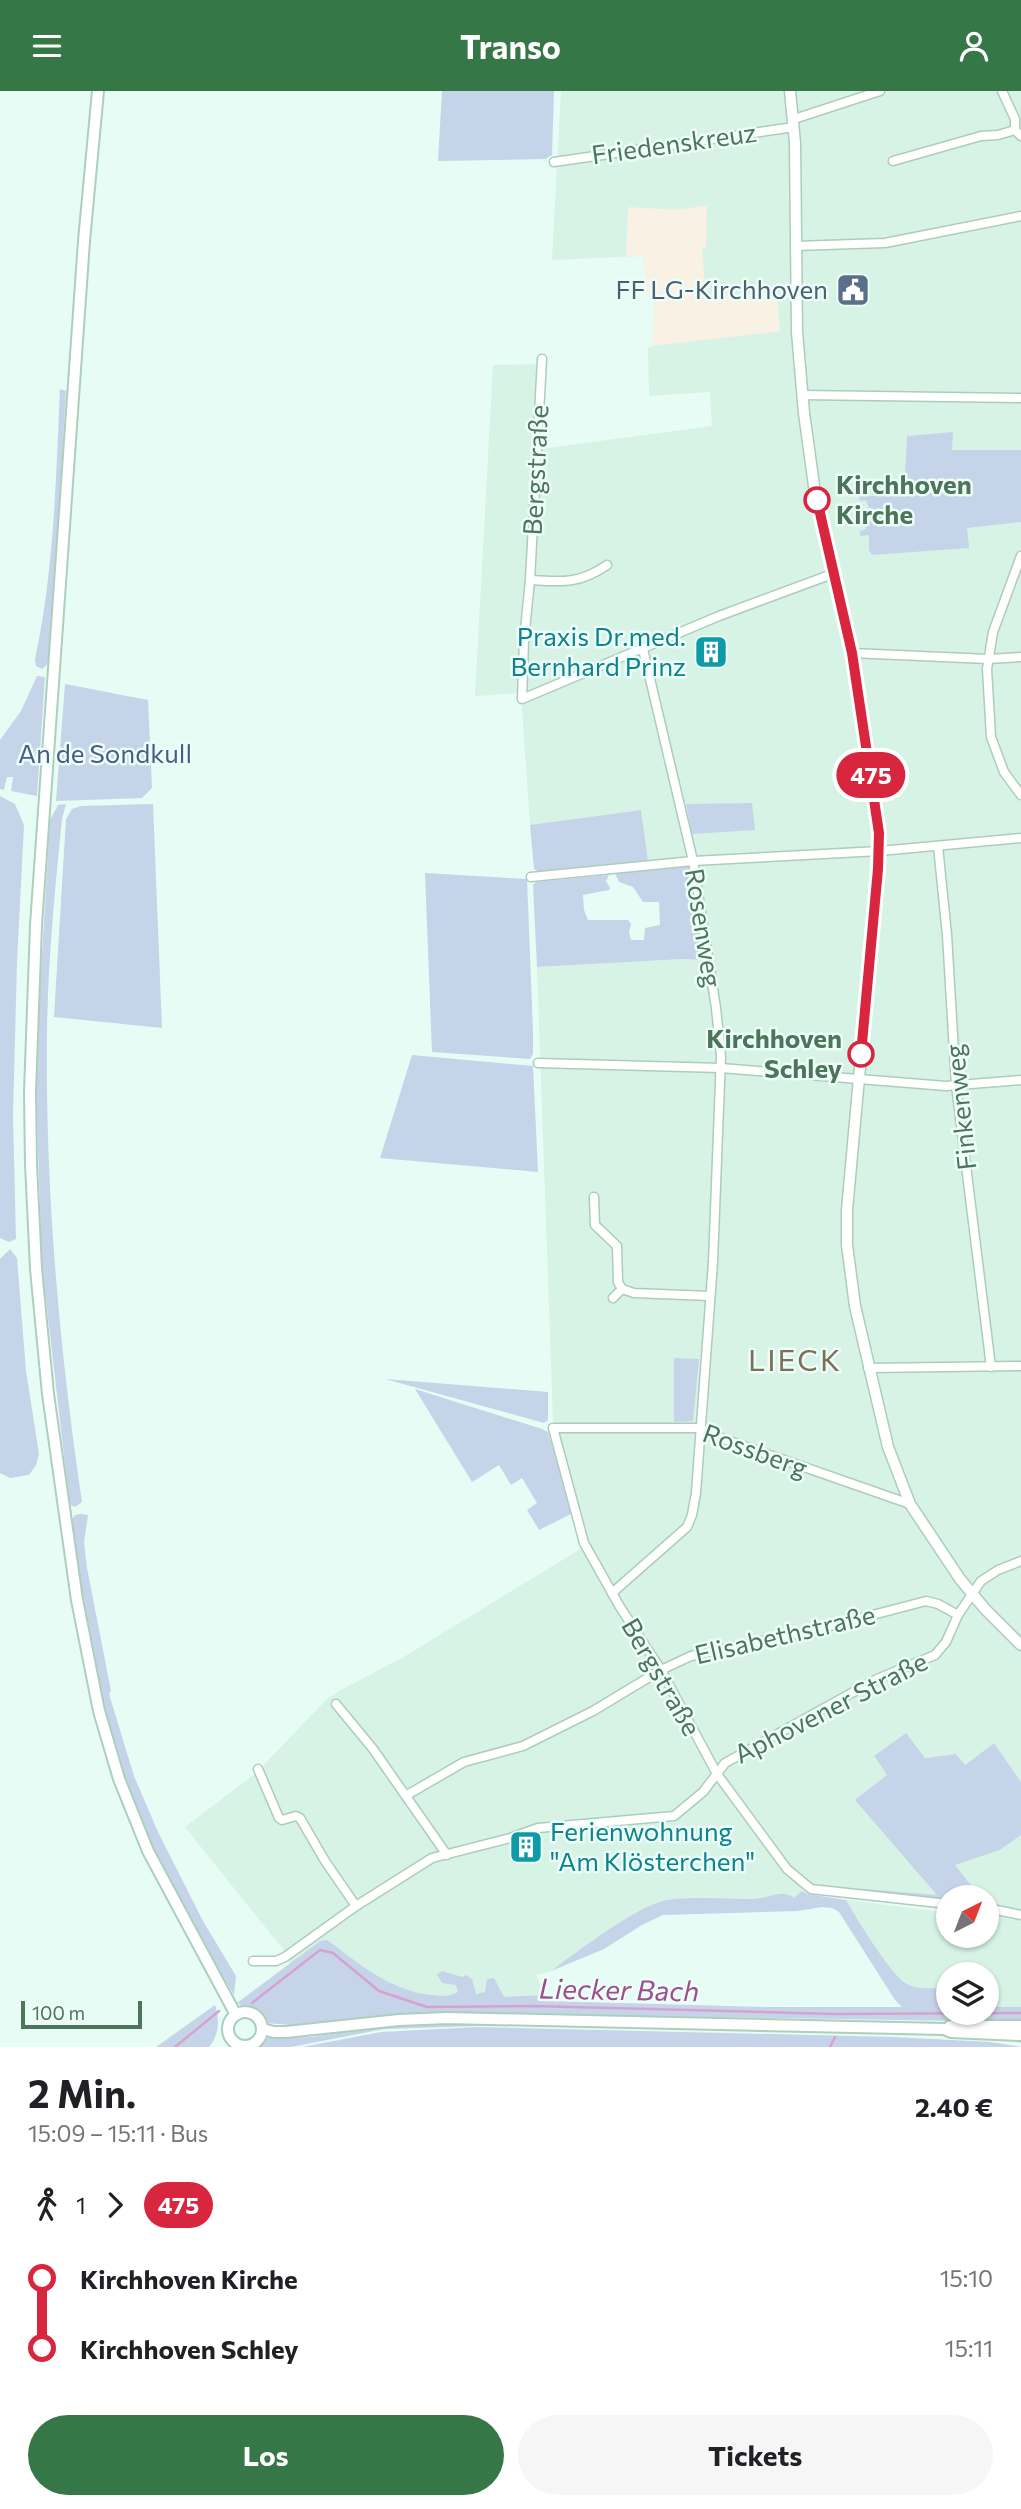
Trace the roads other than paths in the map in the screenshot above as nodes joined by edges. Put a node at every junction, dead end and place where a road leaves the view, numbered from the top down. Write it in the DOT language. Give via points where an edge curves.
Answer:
graph roads {
  1 [pos="98,91"];
  2 [pos="790,91"];
  3 [pos="880,91"];
  4 [pos="1002,91"];
  5 [pos="794,123"];
  6 [pos="1018,133"];
  7 [pos="893,161"];
  8 [pos="554,162"];
  9 [pos="1021,216"];
  10 [pos="795,246"];
  11 [pos="542,359"];
  12 [pos="802,395"];
  13 [pos="1021,398"];
  14 [pos="1021,556"];
  15 [pos="607,565"];
  16 [pos="835,573"];
  17 [pos="530,580"];
  18 [pos="643,649"];
  19 [pos="852,653"];
  20 [pos="1021,657"];
  21 [pos="988,659"];
  22 [pos="1021,795"];
  23 [pos="1021,838"];
  24 [pos="938,846"];
  25 [pos="880,851"];
  26 [pos="693,861"];
  27 [pos="531,877"];
  28 [pos="537,1063"];
  29 [pos="721,1068"];
  30 [pos="858,1078"];
  31 [pos="1021,1080"];
  32 [pos="956,1086"];
  33 [pos="594,1197"];
  34 [pos="622,1289"];
  35 [pos="710,1296"];
  36 [pos="613,1299"];
  37 [pos="1021,1366"];
  38 [pos="991,1367"];
  39 [pos="868,1368"];
  40 [pos="553,1428"];
  41 [pos="700,1428"];
  42 [pos="909,1504"];
  43 [pos="1021,1561"];
  44 [pos="612,1593"];
  45 [pos="972,1593"];
  46 [pos="958,1615"];
  47 [pos="1021,1645"];
  48 [pos="661,1670"];
  49 [pos="336,1704"];
  50 [pos="258,1769"];
  51 [pos="717,1775"];
  52 [pos="407,1795"];
  53 [pos="447,1854"];
  54 [pos="936,1903"];
  55 [pos="356,1906"];
  56 [pos="999,1910"];
  57 [pos="1021,1915"];
  58 [pos="253,1961"];
  59 [pos="236,2015"];
  60 [pos="262,2029"];
  61 [pos="1019,2034"];
  62 [pos="227,2043"];
  1 -- 59 [label="main road" via="83,241 32,1003 30,1164 36,1269 77,1600 99,1711 148,1851"];
  2 -- 5 [label="street"];
  3 -- 5 [label="street, Friedenskreuz"];
  4 -- 6 [label="street"];
  5 -- 8 [label="street, Friedenskreuz"];
  5 -- 10 [label="street"];
  6 -- 7 [label="street" via="981,136"];
  9 -- 10 [label="street" via="885,243"];
  10 -- 12 [label="street"];
  11 -- 17 [label="street, Bergstraße"];
  12 -- 13 [label="street"];
  12 -- 16 [label="street" via="815,493"];
  14 -- 21 [label="street"];
  15 -- 17 [label="street" via="569,582"];
  16 -- 18 [label="street" via="747,604"];
  16 -- 19 [label="street"];
  17 -- 18 [label="street, Bergstraße" via="522,699"];
  18 -- 26 [label="street, Rosenweg"];
  19 -- 21 [label="street"];
  19 -- 25 [label="street"];
  20 -- 21 [label="street"];
  21 -- 22 [label="street" via="991,737 1004,772"];
  23 -- 24 [label="street"];
  24 -- 25 [label="street"];
  24 -- 32 [label="street, Finkenweg"];
  25 -- 26 [label="street"];
  25 -- 30 [label="street"];
  26 -- 27 [label="street"];
  26 -- 29 [label="street, Rosenweg"];
  28 -- 29 [label="street"];
  29 -- 30 [label="street"];
  29 -- 35 [label="street, Rosenweg"];
  30 -- 32 [label="street"];
  30 -- 39 [label="street" via="847,1245"];
  31 -- 32 [label="street"];
  32 -- 38 [label="street, Finkenweg"];
  33 -- 34 [label="street" via="595,1225 617,1246"];
  34 -- 35 [label="street"];
  34 -- 36 [label="street"];
  35 -- 41 [label="street, Rosenweg"];
  37 -- 38 [label="street"];
  38 -- 39 [label="street"];
  39 -- 42 [label="street" via="888,1447"];
  40 -- 41 [label="street, Rossberg"];
  40 -- 44 [label="street, Bergstraße" via="584,1543"];
  41 -- 42 [label="street, Rossberg"];
  41 -- 44 [label="street, Rosenweg" via="696,1493 687,1527"];
  42 -- 45 [label="street"];
  43 -- 45 [label="street, Aphovener Straße" via="981,1581"];
  44 -- 48 [label="street, Bergstraße"];
  45 -- 46 [label="street, Aphovener Straße"];
  45 -- 47 [label="street"];
  46 -- 48 [label="street, Elisabethstraße" via="926,1601 691,1656"];
  46 -- 51 [label="street, Aphovener Straße" via="946,1643 935,1655 822,1708 725,1763"];
  48 -- 51 [label="street, Bergstraße"];
  48 -- 52 [label="street, Elisabethstraße" via="523,1746 468,1760"];
  49 -- 52 [label="street"];
  50 -- 55 [label="street" via="279,1818 300,1818"];
  51 -- 53 [label="street, Aphovener Straße" via="674,1816 538,1828"];
  51 -- 54 [label="street, Bergstraße" via="786,1870 811,1889"];
  52 -- 53 [label="street"];
  53 -- 55 [label="street, Aphovener Straße" via="432,1858"];
  55 -- 58 [label="street, Aphovener Straße" via="285,1957"];
  56 -- 57 [label="street"];
  59 -- 60 [label="main road" via="250,2013"];
  59 -- 62 [label="main road" via="229,2024"];
  60 -- 61 [label="main road" via="286,2032 447,2018"];
  60 -- 62 [label="main road" via="260,2038 248,2046"];
}
